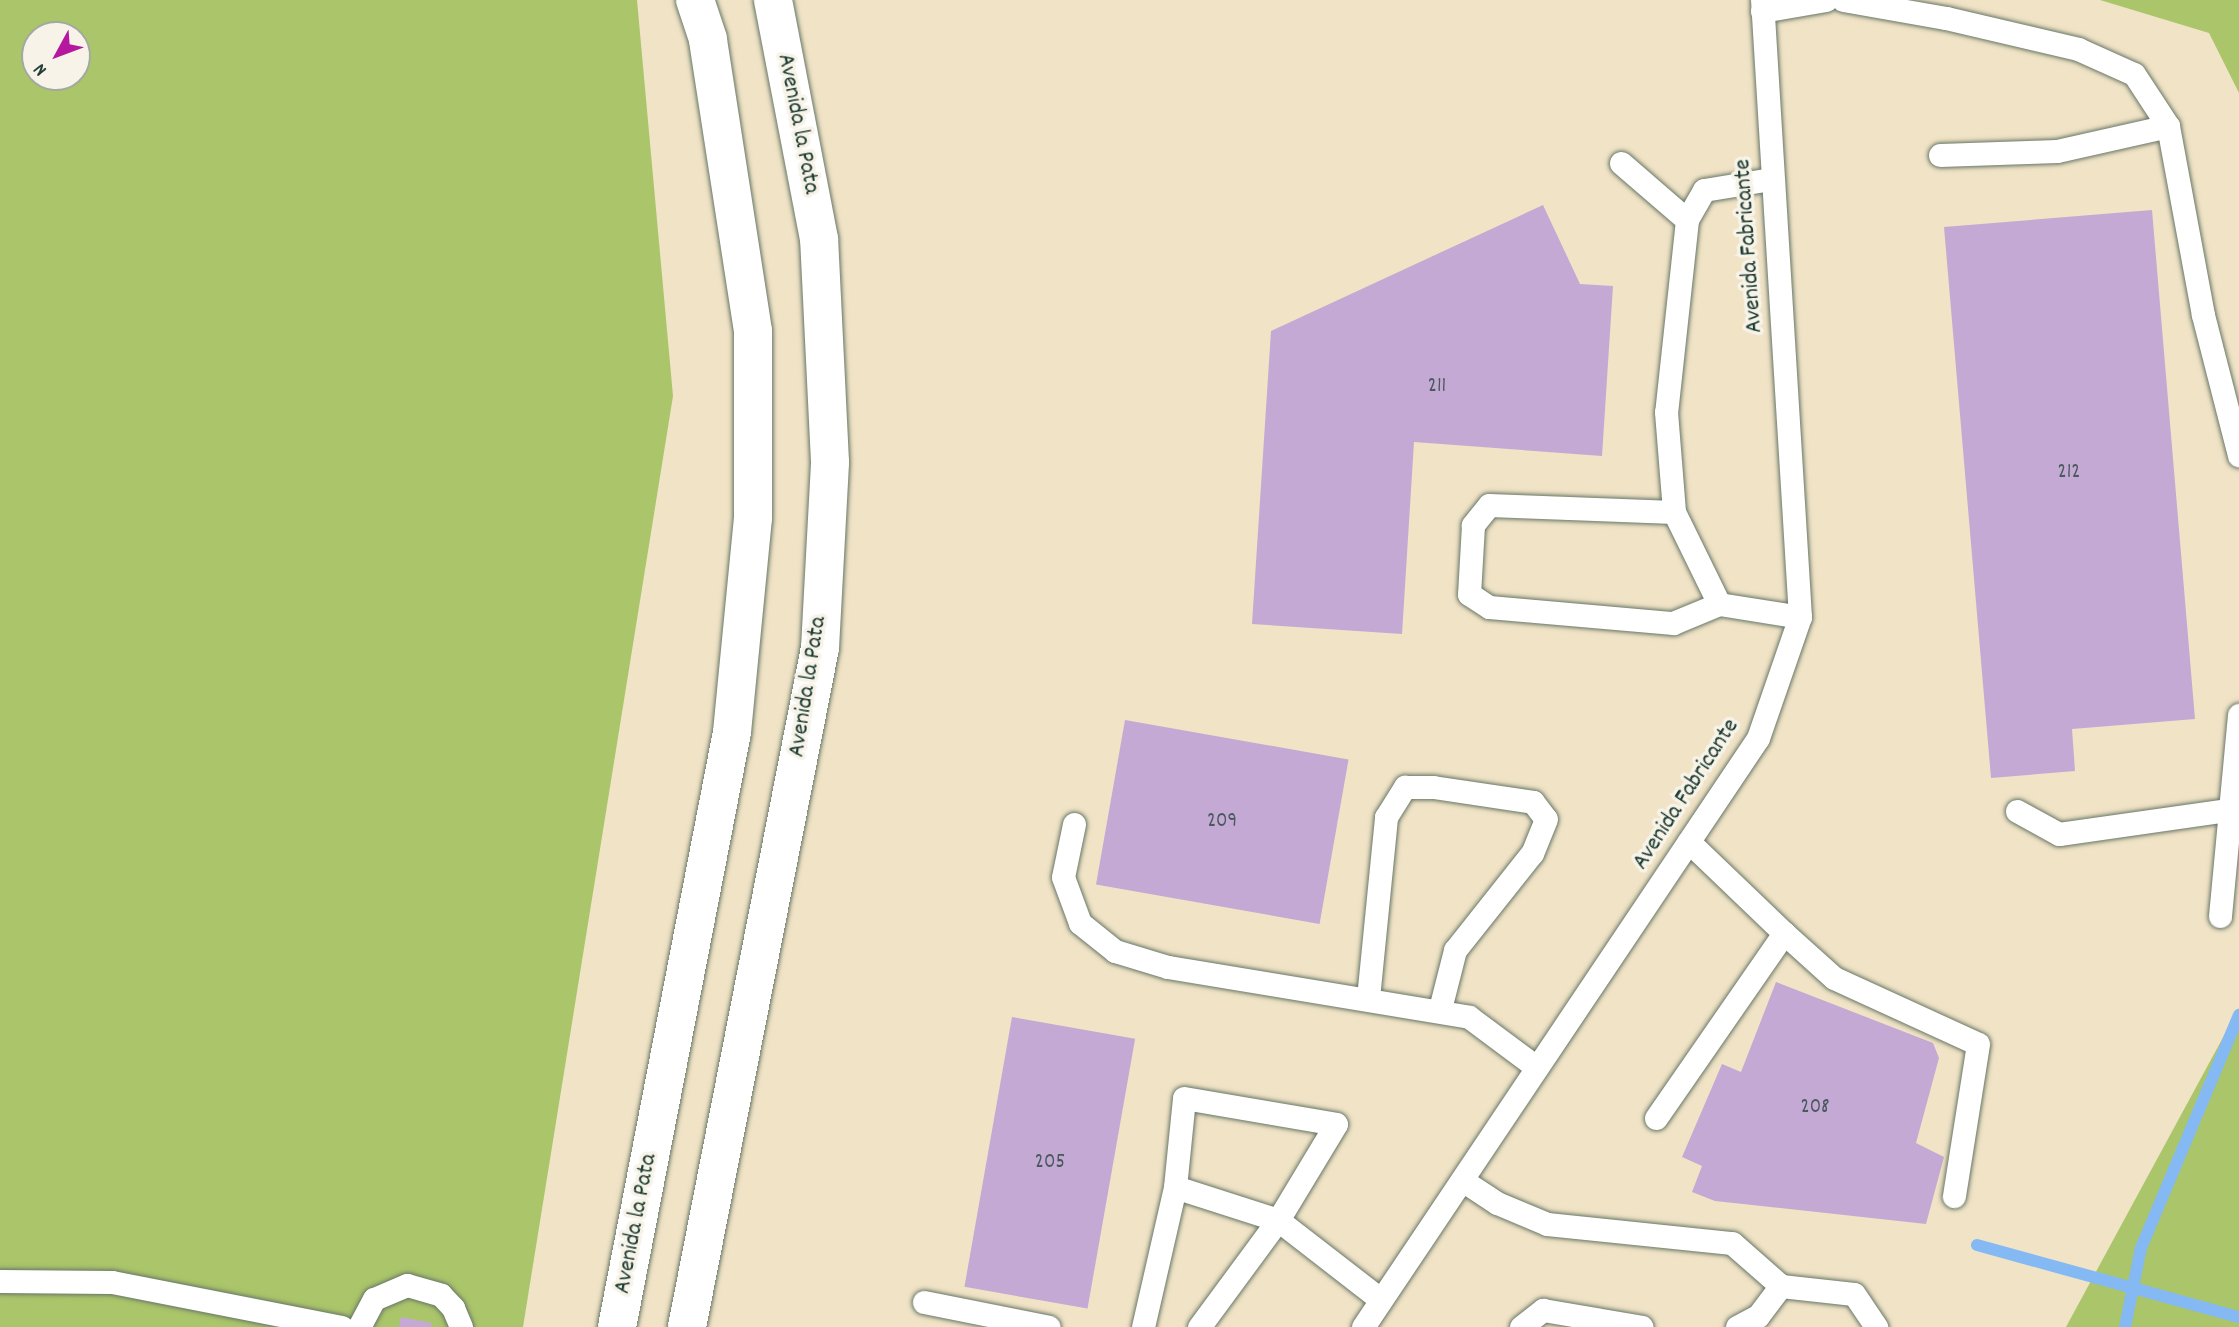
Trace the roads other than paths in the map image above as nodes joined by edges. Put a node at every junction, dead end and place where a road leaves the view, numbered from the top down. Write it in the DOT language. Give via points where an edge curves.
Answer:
graph roads {
  1 [pos="695,0"];
  2 [pos="773,0"];
  3 [pos="1826,0"];
  4 [pos="1843,0"];
  5 [pos="1762,6"];
  6 [pos="2168,126"];
  7 [pos="1940,155"];
  8 [pos="1621,163"];
  9 [pos="1772,179"];
  10 [pos="1686,220"];
  11 [pos="2239,455"];
  12 [pos="1674,512"];
  13 [pos="1719,604"];
  14 [pos="1800,617"];
  15 [pos="2239,715"];
  16 [pos="2228,810"];
  17 [pos="2017,811"];
  18 [pos="1074,824"];
  19 [pos="1689,842"];
  20 [pos="2220,916"];
  21 [pos="1784,933"];
  22 [pos="1368,998"];
  23 [pos="1440,1009"];
  24 [pos="1536,1067"];
  25 [pos="1656,1118"];
  26 [pos="1462,1180"];
  27 [pos="1175,1187"];
  28 [pos="1954,1196"];
  29 [pos="1278,1220"];
  30 [pos="0,1281"];
  31 [pos="1781,1286"];
  32 [pos="1381,1300"];
  33 [pos="924,1302"];
  34 [pos="342,1327"];
  35 [pos="359,1327"];
  36 [pos="461,1327"];
  37 [pos="617,1327"];
  38 [pos="687,1327"];
  39 [pos="1049,1327"];
  40 [pos="1143,1327"];
  41 [pos="1199,1327"];
  42 [pos="1363,1327"];
  43 [pos="1521,1327"];
  44 [pos="1642,1327"];
  45 [pos="1737,1327"];
  46 [pos="1876,1327"];
  1 -- 37 [label="main road, Avenida la Pata" via="708,39 753,331 753,518 732,732"];
  2 -- 38 [label="main road, Avenida la Pata" via="819,239 830,461 820,648"];
  3 -- 5 [label="lane"];
  4 -- 6 [label="lane" via="2078,49 2134,74"];
  5 -- 9 [label="lane, Avenida Fabricante"];
  6 -- 7 [label="lane" via="2057,151"];
  6 -- 11 [label="lane" via="2203,315"];
  8 -- 10 [label="lane"];
  9 -- 10 [label="lane" via="1704,190"];
  9 -- 14 [label="lane, Avenida Fabricante"];
  10 -- 12 [label="lane" via="1666,412"];
  12 -- 13 [label="lane"];
  12 -- 13 [label="lane" via="1489,505 1474,525 1469,594 1489,607 1673,623"];
  13 -- 14 [label="lane"];
  14 -- 19 [label="lane, Avenida Fabricante" via="1758,738"];
  15 -- 16 [label="lane"];
  16 -- 17 [label="lane" via="2059,834"];
  16 -- 20 [label="lane"];
  18 -- 22 [label="lane" via="1063,877 1080,923 1115,951 1180,969"];
  19 -- 21 [label="lane"];
  19 -- 24 [label="lane, Avenida Fabricante"];
  21 -- 25 [label="lane"];
  21 -- 28 [label="lane" via="1835,978 1978,1044"];
  22 -- 23 [label="lane"];
  22 -- 23 [label="lane" via="1386,817 1405,787 1533,802 1546,819 1532,853 1455,950"];
  23 -- 24 [label="lane" via="1469,1017"];
  24 -- 26 [label="lane, Avenida Fabricante"];
  26 -- 31 [label="lane" via="1497,1203 1547,1224 1732,1243"];
  26 -- 32 [label="lane, Avenida Fabricante"];
  27 -- 29 [label="lane"];
  27 -- 29 [label="lane" via="1184,1098 1336,1124"];
  27 -- 40 [label="lane"];
  29 -- 32 [label="lane"];
  29 -- 41 [label="lane"];
  30 -- 34 [label="lane" via="112,1282"];
  31 -- 45 [label="lane" via="1758,1316"];
  31 -- 46 [label="lane" via="1854,1294"];
  32 -- 42 [label="lane, Avenida Fabricante"];
  33 -- 39 [label="lane"];
  35 -- 36 [label="lane" via="374,1298 407,1285 440,1295 453,1308"];
  43 -- 44 [label="lane" via="1543,1310"];
}
